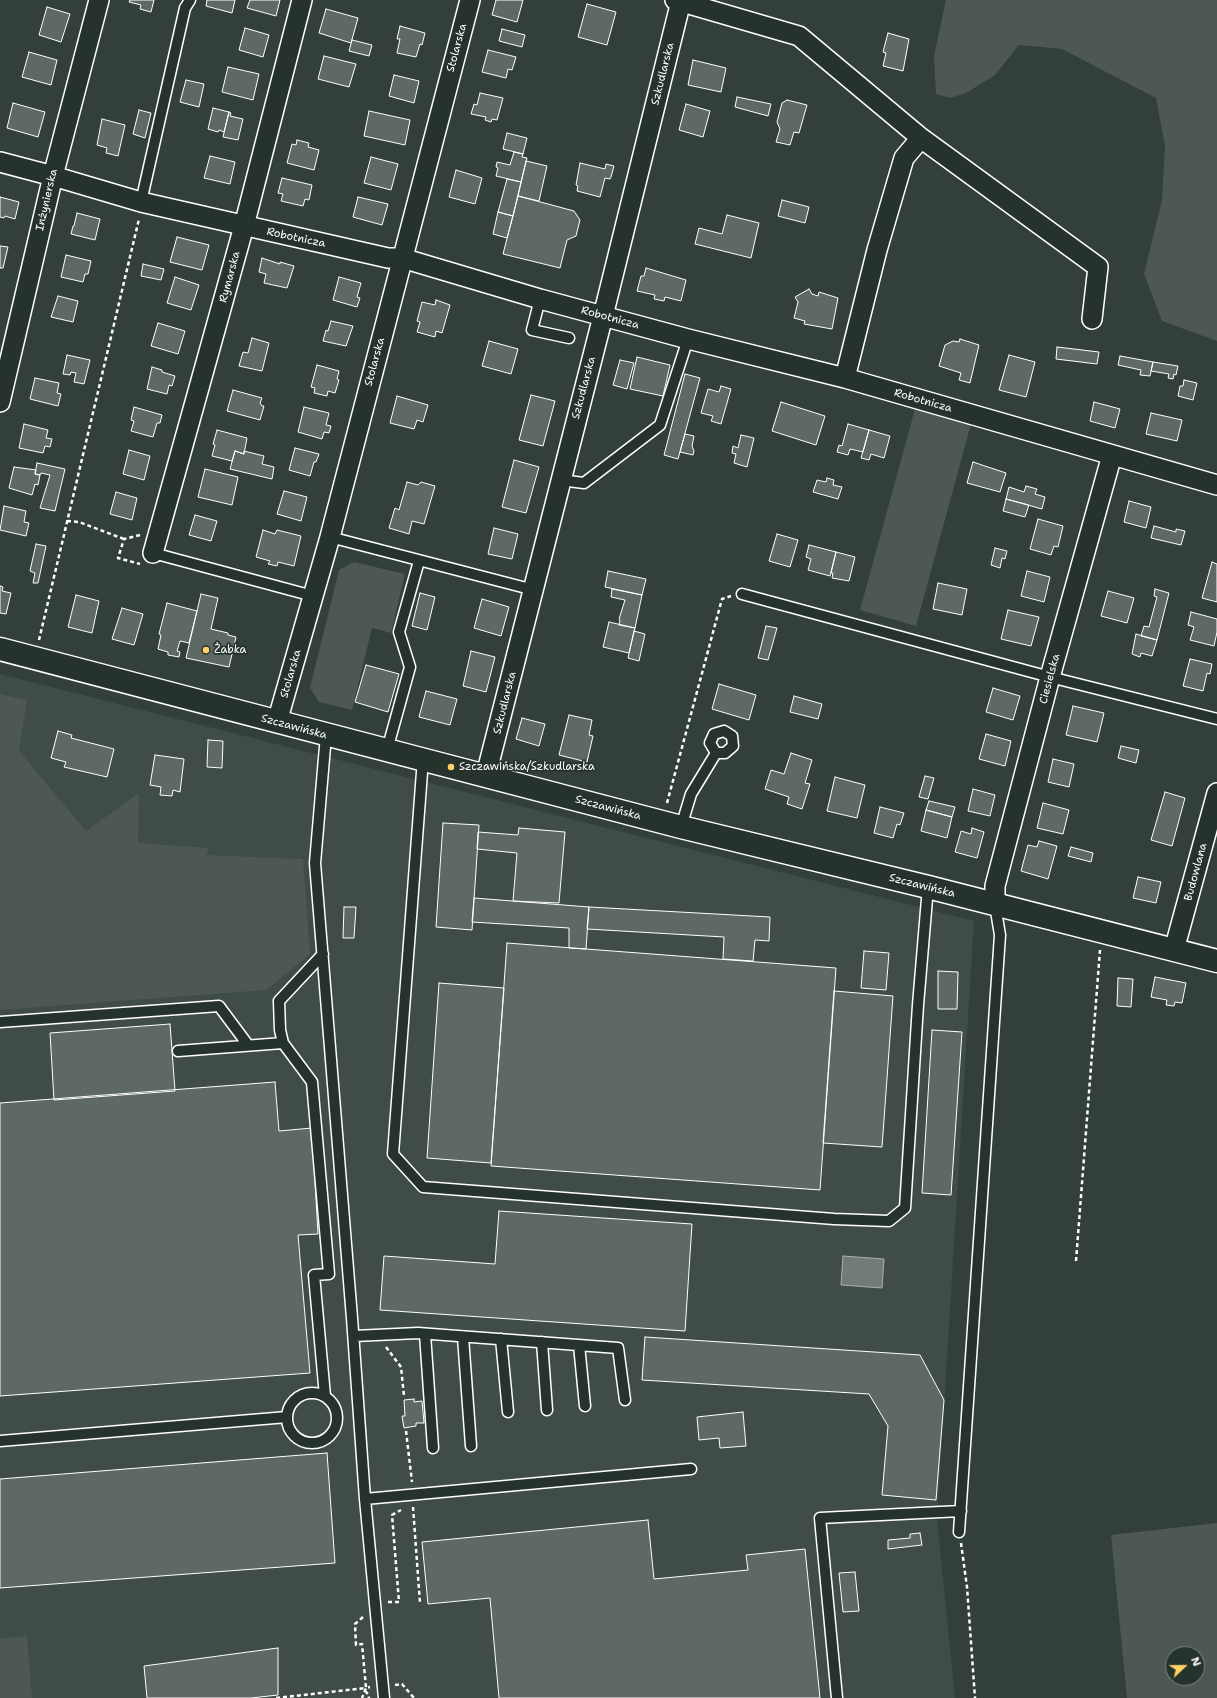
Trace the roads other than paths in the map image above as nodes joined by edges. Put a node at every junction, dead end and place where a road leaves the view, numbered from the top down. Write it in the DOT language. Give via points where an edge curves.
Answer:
graph roads {
  1 [pos="99,0"];
  2 [pos="190,0"];
  3 [pos="302,0"];
  4 [pos="470,0"];
  5 [pos="678,1"];
  6 [pos="921,138"];
  7 [pos="0,162"];
  8 [pos="53,176"];
  9 [pos="141,202"];
  10 [pos="244,226"];
  11 [pos="402,258"];
  12 [pos="540,299"];
  13 [pos="603,316"];
  14 [pos="1092,319"];
  15 [pos="569,338"];
  16 [pos="688,339"];
  17 [pos="845,378"];
  18 [pos="0,402"];
  19 [pos="1112,455"];
  20 [pos="560,480"];
  21 [pos="1217,485"];
  22 [pos="330,537"];
  23 [pos="150,559"];
  24 [pos="420,561"];
  25 [pos="534,590"];
  26 [pos="742,594"];
  27 [pos="313,596"];
  28 [pos="0,650"];
  29 [pos="1050,677"];
  30 [pos="1217,719"];
  31 [pos="277,722"];
  32 [pos="326,735"];
  33 [pos="387,750"];
  34 [pos="716,753"];
  35 [pos="423,759"];
  36 [pos="486,775"];
  37 [pos="1217,793"];
  38 [pos="681,827"];
  39 [pos="928,887"];
  40 [pos="995,905"];
  41 [pos="1174,950"];
  42 [pos="323,954"];
  43 [pos="1217,961"];
  44 [pos="0,1022"];
  45 [pos="283,1043"];
  46 [pos="248,1046"];
  47 [pos="178,1051"];
  48 [pos="424,1334"];
  49 [pos="354,1336"];
  50 [pos="463,1337"];
  51 [pos="501,1339"];
  52 [pos="542,1342"];
  53 [pos="579,1345"];
  54 [pos="325,1396"];
  55 [pos="625,1400"];
  56 [pos="585,1406"];
  57 [pos="547,1410"];
  58 [pos="508,1412"];
  59 [pos="287,1417"];
  60 [pos="0,1441"];
  61 [pos="471,1446"];
  62 [pos="433,1448"];
  63 [pos="690,1469"];
  64 [pos="365,1499"];
  65 [pos="961,1512"];
  66 [pos="959,1532"];
  67 [pos="384,1698"];
  68 [pos="837,1698"];
  1 -- 8 [label="street, Inżynierska"];
  2 -- 9 [label="lane" via="185,8"];
  3 -- 10 [label="street, Rymarska"];
  4 -- 11 [label="street, Stolarska"];
  5 -- 6 [label="street" via="799,36"];
  5 -- 13 [label="street, Szkudlarska"];
  6 -- 14 [label="street" via="1098,267"];
  6 -- 17 [label="street" via="904,158"];
  7 -- 8 [label="street, Robotnicza"];
  8 -- 9 [label="street, Robotnicza"];
  8 -- 18 [label="street, Inżynierska"];
  9 -- 10 [label="street, Robotnicza"];
  10 -- 11 [label="street, Robotnicza" via="388,258"];
  10 -- 23 [label="street, Rymarska"];
  11 -- 12 [label="street, Robotnicza"];
  11 -- 22 [label="street, Stolarska"];
  12 -- 13 [label="street, Robotnicza"];
  12 -- 15 [label="lane" via="532,330"];
  13 -- 16 [label="street, Robotnicza"];
  13 -- 20 [label="street, Szkudlarska"];
  16 -- 17 [label="street, Robotnicza"];
  16 -- 20 [label="lane" via="660,425 584,482"];
  17 -- 19 [label="street, Robotnicza"];
  19 -- 21 [label="street, Robotnicza"];
  19 -- 29 [label="street, Ciesielska"];
  20 -- 25 [label="street, Szkudlarska"];
  22 -- 24 [label="lane"];
  22 -- 27 [label="street, Stolarska"];
  23 -- 27 [label="lane"];
  24 -- 25 [label="lane"];
  24 -- 33 [label="lane" via="399,632 410,667"];
  25 -- 36 [label="street, Szkudlarska"];
  26 -- 29 [label="lane"];
  27 -- 31 [label="street, Stolarska"];
  28 -- 31 [label="street, Szczawińska"];
  29 -- 30 [label="lane"];
  29 -- 40 [label="street, Ciesielska" via="995,886"];
  31 -- 32 [label="street, Szczawińska"];
  32 -- 33 [label="street, Szczawińska"];
  32 -- 42 [label="lane" via="315,863"];
  33 -- 35 [label="street, Szczawińska"];
  34 -- 38 [label="lane" via="691,794"];
  35 -- 36 [label="street, Szczawińska"];
  35 -- 39 [label="lane" via="393,1154 423,1187 834,1220 889,1221 905,1208"];
  36 -- 38 [label="street, Szczawińska"];
  37 -- 41 [label="street, Budowlana"];
  38 -- 39 [label="street, Szczawińska"];
  39 -- 40 [label="street, Szczawińska"];
  40 -- 41 [label="street, Szczawińska"];
  40 -- 65 [label="lane" via="1000,935"];
  41 -- 43 [label="street, Szczawińska"];
  42 -- 45 [label="lane" via="279,1001"];
  42 -- 49 [label="lane"];
  44 -- 46 [label="lane" via="219,1006"];
  45 -- 46 [label="lane"];
  45 -- 54 [label="lane" via="312,1082 329,1274 314,1275"];
  46 -- 47 [label="lane"];
  48 -- 49 [label="lane"];
  48 -- 50 [label="lane"];
  48 -- 62 [label="lane"];
  49 -- 64 [label="lane"];
  50 -- 51 [label="lane"];
  50 -- 61 [label="lane"];
  51 -- 52 [label="lane"];
  51 -- 58 [label="lane"];
  52 -- 53 [label="lane"];
  52 -- 57 [label="lane"];
  53 -- 55 [label="lane" via="618,1348"];
  53 -- 56 [label="lane"];
  54 -- 59 [label="lane" via="308,1393 300,1396 291,1405"];
  54 -- 59 [label="lane" via="331,1402 337,1416 332,1431 320,1441 305,1442 298,1438 292,1433"];
  59 -- 60 [label="lane"];
  63 -- 64 [label="lane"];
  64 -- 67 [label="lane"];
  65 -- 66 [label="lane"];
  65 -- 68 [label="lane" via="820,1518"];
}
